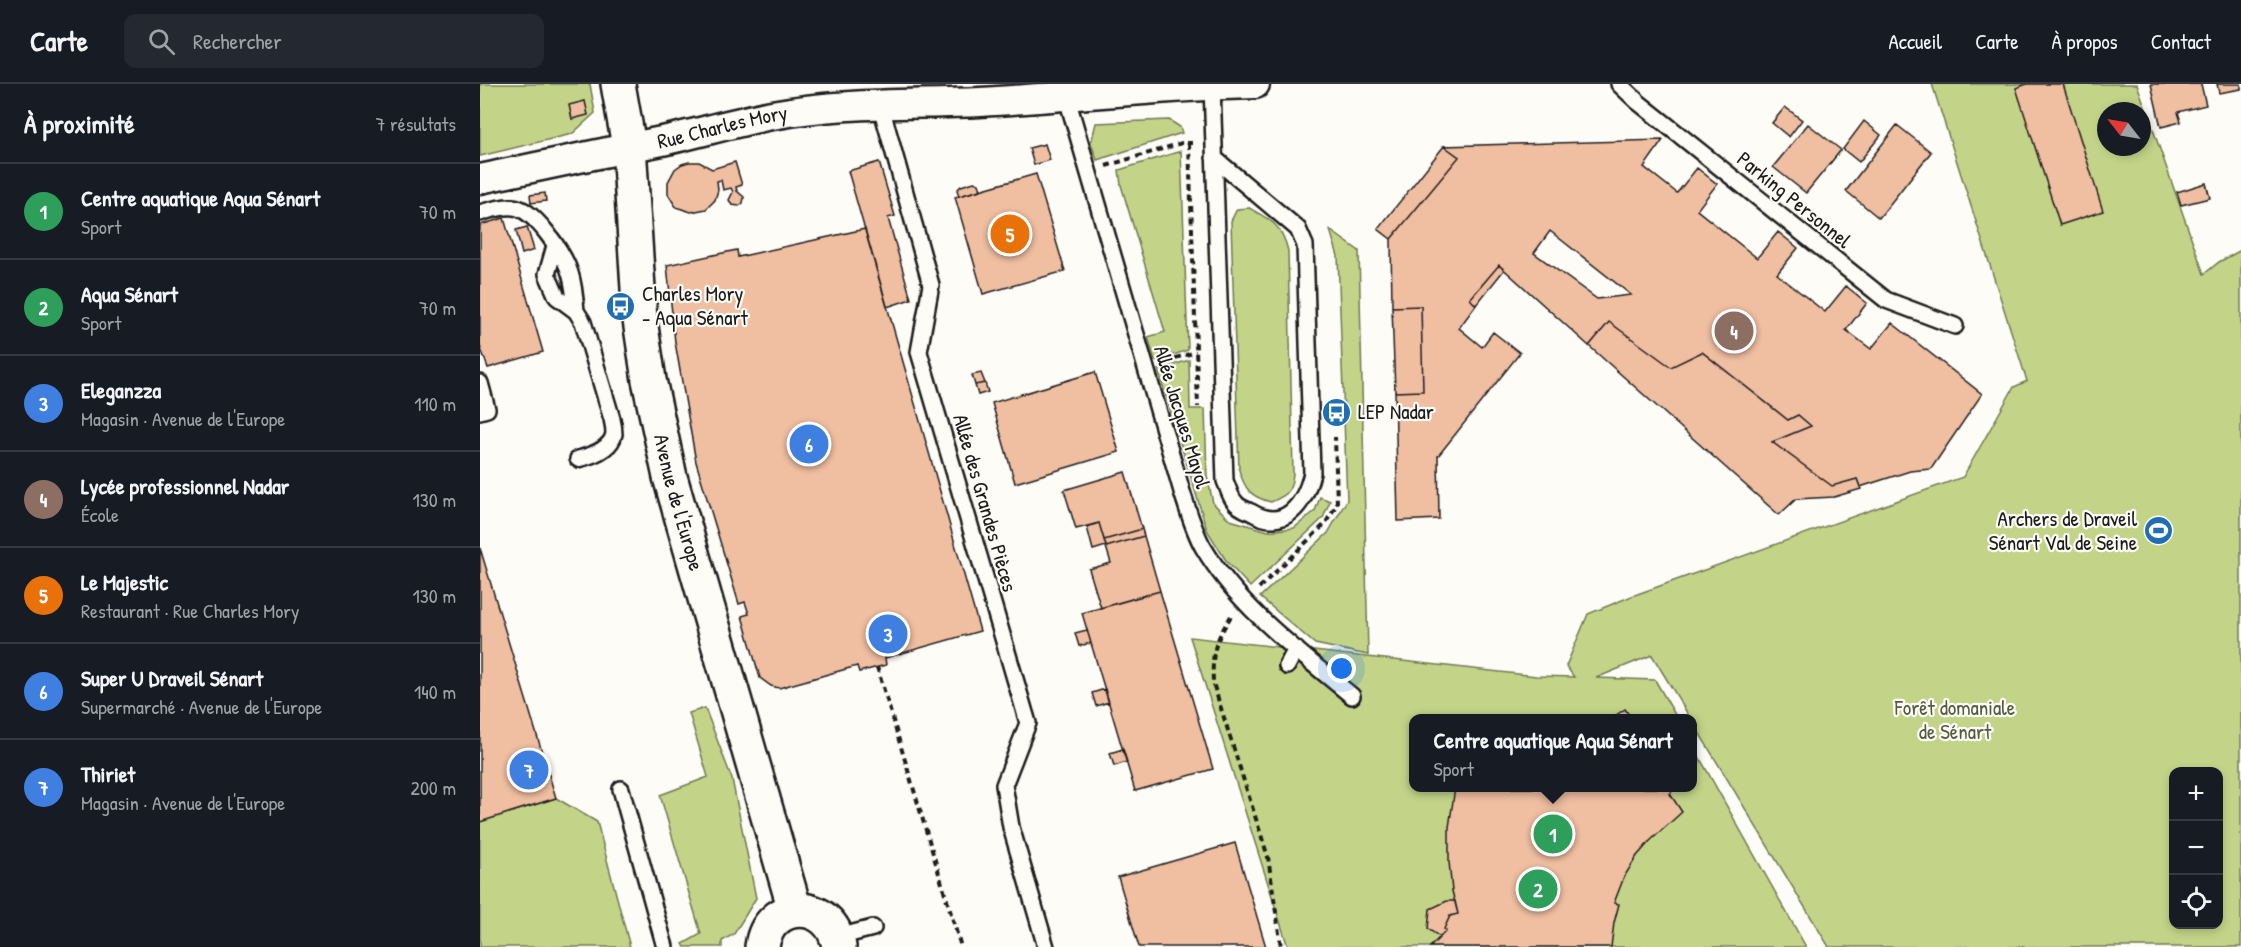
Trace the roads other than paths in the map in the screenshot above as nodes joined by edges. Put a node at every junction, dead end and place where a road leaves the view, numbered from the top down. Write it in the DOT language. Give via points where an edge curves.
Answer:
graph roads {
  1 [pos="618,84"];
  2 [pos="1255,84"];
  3 [pos="1619,84"];
  4 [pos="1178,85"];
  5 [pos="1212,85"];
  6 [pos="1066,94"];
  7 [pos="880,103"];
  8 [pos="629,146"];
  9 [pos="1214,158"];
  10 [pos="480,179"];
  11 [pos="480,213"];
  12 [pos="555,246"];
  13 [pos="576,310"];
  14 [pos="1955,326"];
  15 [pos="480,383"];
  16 [pos="484,410"];
  17 [pos="578,459"];
  18 [pos="1296,650"];
  19 [pos="1287,666"];
  20 [pos="1352,696"];
  21 [pos="621,789"];
  22 [pos="795,910"];
  23 [pos="873,928"];
  24 [pos="838,942"];
  25 [pos="665,947"];
  26 [pos="762,947"];
  27 [pos="1046,947"];
  1 -- 8 [label="main road, Avenue de l'Europe"];
  2 -- 5 [label="street, Rue Charles Mory"];
  3 -- 14 [label="lane, Parking Personnel" via="1886,300"];
  4 -- 5 [label="street, Rue Charles Mory"];
  4 -- 6 [label="street, Rue Charles Mory"];
  5 -- 9 [label="lane"];
  6 -- 7 [label="street, Rue Charles Mory" via="979,102"];
  6 -- 18 [label="lane, Allée Jacques Mayol" via="1192,521 1221,575"];
  7 -- 8 [label="street, Rue Charles Mory" via="772,115"];
  7 -- 27 [label="lane, Allée des Grandes Pièces" via="931,285 919,352 1028,723 1004,785 1011,827"];
  8 -- 10 [label="street, Rue Charles Mory"];
  8 -- 22 [label="main road, Avenue de l'Europe" via="640,320 670,477"];
  9 -- 9 [label="lane" via="1225,481 1235,503 1257,516 1277,519 1294,511 1307,494 1312,473 1305,245 1298,229"];
  11 -- 12 [label="lane" via="513,207 523,210"];
  12 -- 13 [label="lane" via="570,272"];
  12 -- 13 [label="lane" via="546,274 557,297"];
  13 -- 17 [label="lane" via="593,354 614,435 606,447"];
  15 -- 16 [label="lane"];
  18 -- 19 [label="lane"];
  18 -- 20 [label="lane, Allée Jacques Mayol"];
  21 -- 25 [label="lane"];
  22 -- 24 [label="main road" via="817,913 826,919"];
  22 -- 26 [label="main road" via="773,922"];
  23 -- 24 [label="lane"];
}
